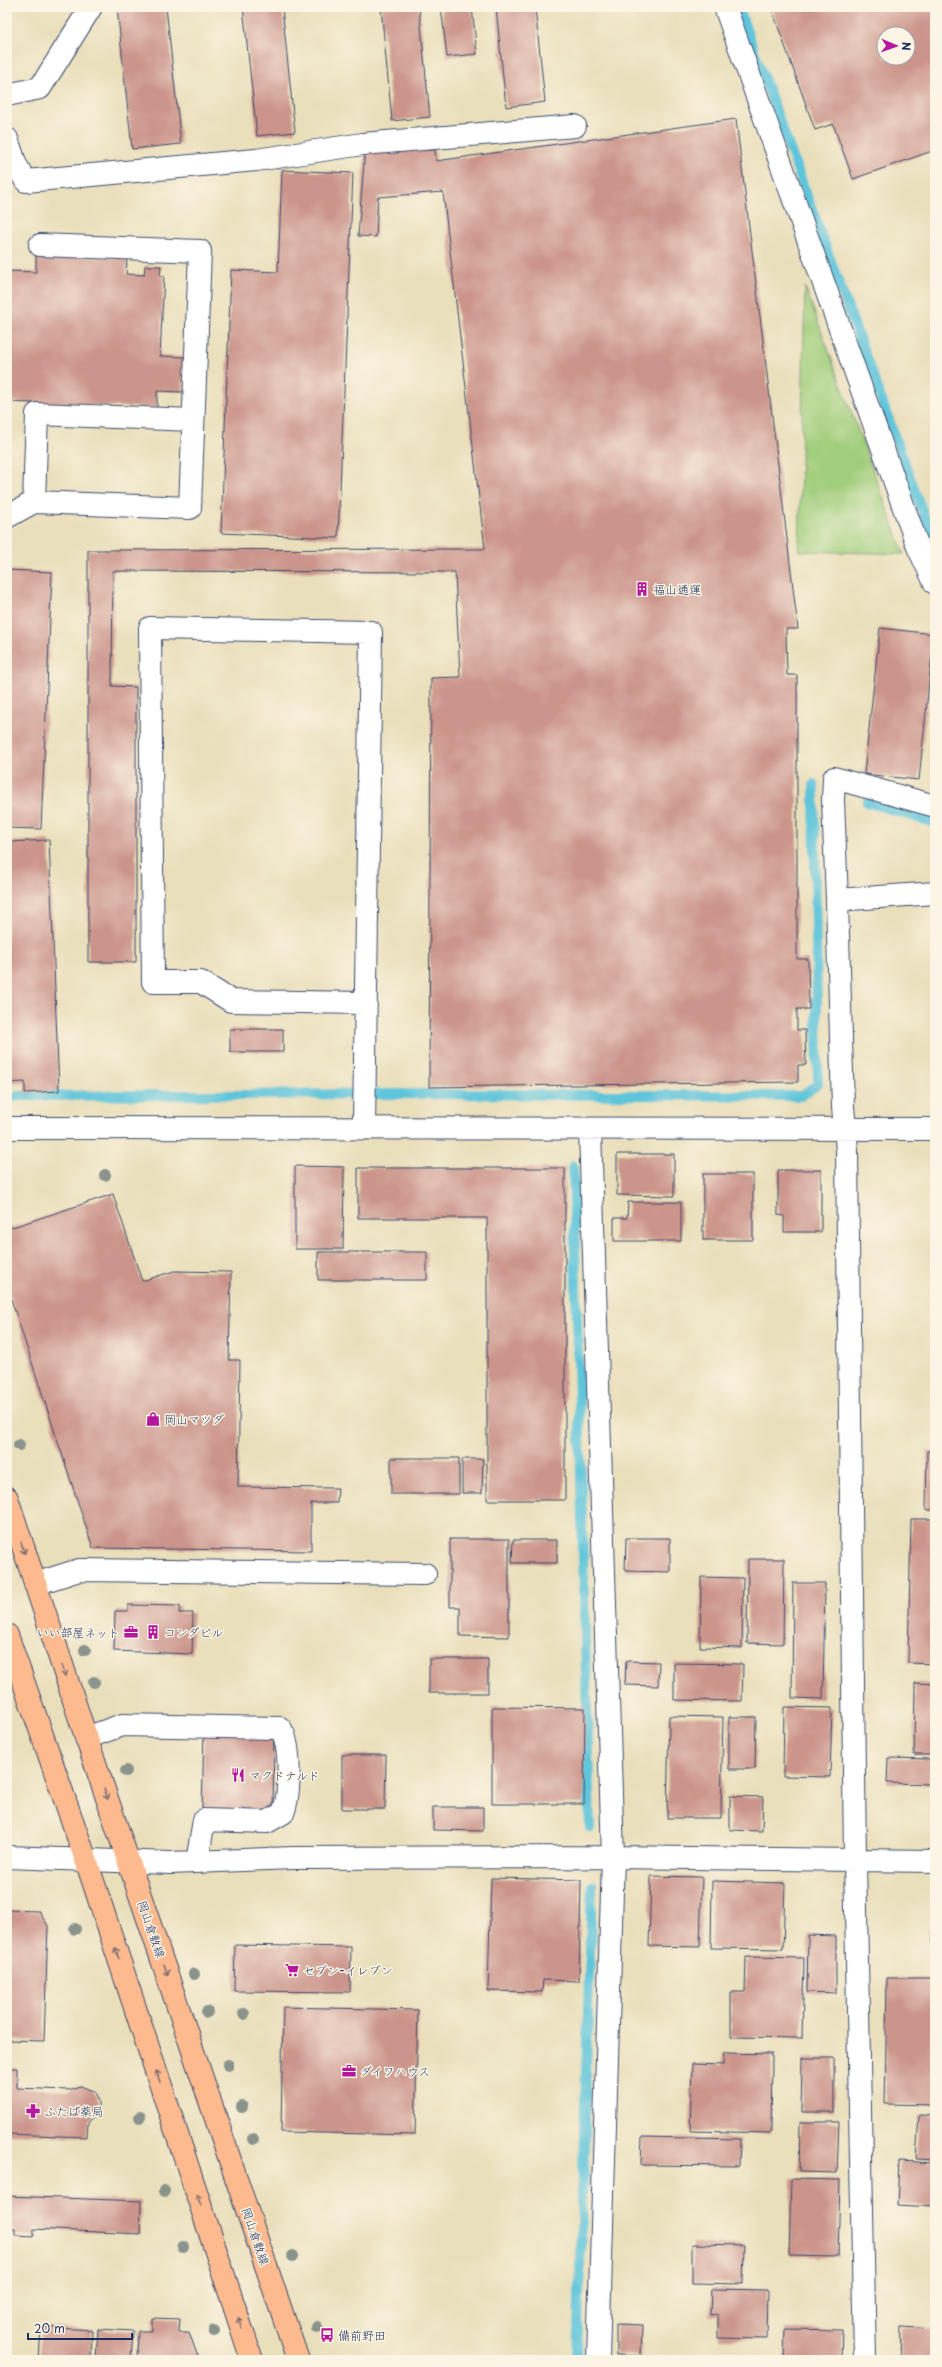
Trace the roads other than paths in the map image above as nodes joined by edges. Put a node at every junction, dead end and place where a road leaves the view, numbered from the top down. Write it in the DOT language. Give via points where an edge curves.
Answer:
graph roads {
  1 [pos="91,7"];
  2 [pos="724,7"];
  3 [pos="7,95"];
  4 [pos="575,126"];
  5 [pos="7,139"];
  6 [pos="40,245"];
  7 [pos="193,420"];
  8 [pos="34,502"];
  9 [pos="7,517"];
  10 [pos="935,583"];
  11 [pos="935,806"];
  12 [pos="935,892"];
  13 [pos="837,900"];
  14 [pos="365,1003"];
  15 [pos="7,1128"];
  16 [pos="364,1129"];
  17 [pos="845,1129"];
  18 [pos="935,1129"];
  19 [pos="590,1130"];
  20 [pos="7,1498"];
  21 [pos="425,1574"];
  22 [pos="35,1584"];
  23 [pos="7,1635"];
  24 [pos="86,1738"];
  25 [pos="613,1857"];
  26 [pos="7,1858"];
  27 [pos="86,1860"];
  28 [pos="855,1860"];
  29 [pos="129,1861"];
  30 [pos="935,1861"];
  31 [pos="197,1862"];
  32 [pos="252,2360"];
  33 [pos="298,2360"];
  34 [pos="598,2360"];
  35 [pos="865,2360"];
  1 -- 3 [label="street" via="40,88"];
  2 -- 10 [label="street" via="918,547"];
  4 -- 5 [label="street" via="363,144 256,160 26,181 16,165"];
  6 -- 7 [label="street" via="200,251"];
  7 -- 8 [label="street" via="37,414"];
  7 -- 8 [label="street" via="190,508"];
  8 -- 9 [label="street"];
  11 -- 13 [label="street" via="834,778"];
  12 -- 13 [label="street"];
  13 -- 17 [label="street"];
  14 -- 14 [label="street" via="371,632 150,628 153,982 201,982 231,1001"];
  14 -- 16 [label="street"];
  15 -- 16 [label="street"];
  16 -- 19 [label="street"];
  17 -- 18 [label="street"];
  17 -- 19 [label="street"];
  17 -- 28 [label="street"];
  19 -- 25 [label="street"];
  20 -- 22 [label="main road, 岡山倉敷線, one-way"];
  21 -- 22 [label="street" via="79,1570"];
  22 -- 24 [label="main road, 岡山倉敷線, one-way"];
  23 -- 27 [label="main road"];
  24 -- 29 [label="main road, 岡山倉敷線, one-way"];
  24 -- 31 [label="street" via="122,1725 280,1728 287,1741 287,1802 283,1813 267,1822 204,1820"];
  25 -- 28 [label="street"];
  25 -- 31 [label="street" via="293,1858"];
  25 -- 34 [label="street"];
  26 -- 27 [label="street"];
  27 -- 29 [label="street"];
  32 -- 27 [label="main road, one-way"];
  28 -- 30 [label="street"];
  28 -- 35 [label="street"];
  29 -- 31 [label="street"];
  29 -- 33 [label="main road, 岡山倉敷線, one-way"];
}
